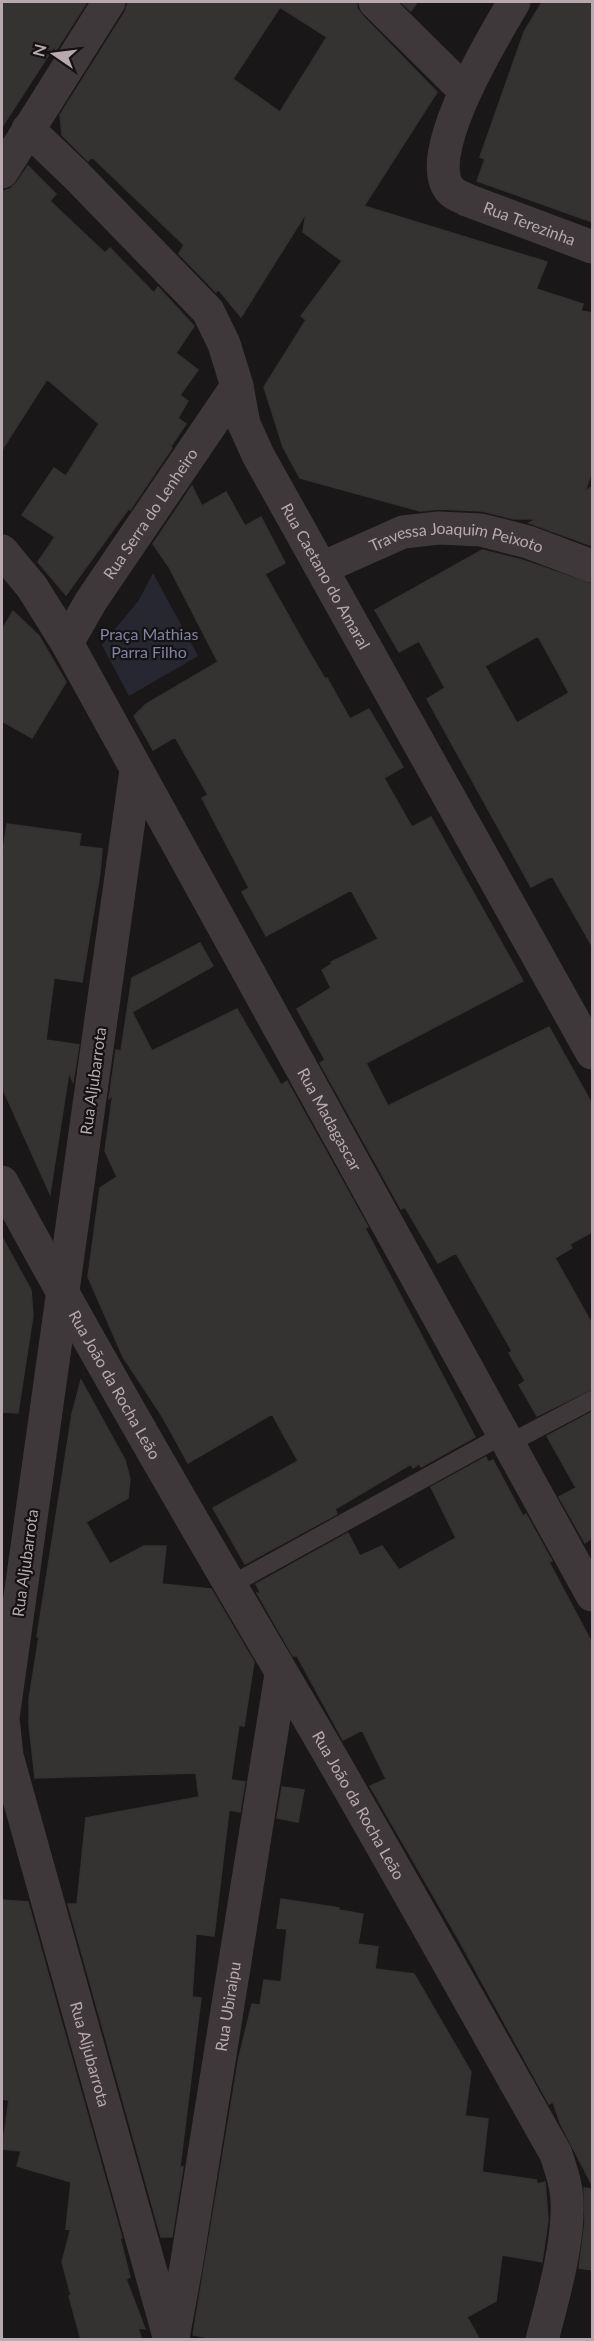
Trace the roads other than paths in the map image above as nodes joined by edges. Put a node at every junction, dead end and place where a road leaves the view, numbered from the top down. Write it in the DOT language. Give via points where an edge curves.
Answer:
graph roads {
  1 [pos="109,2"];
  2 [pos="375,2"];
  3 [pos="514,2"];
  4 [pos="465,91"];
  5 [pos="28,129"];
  6 [pos="2,171"];
  7 [pos="592,247"];
  8 [pos="237,386"];
  9 [pos="2,551"];
  10 [pos="592,566"];
  11 [pos="322,568"];
  12 [pos="67,643"];
  13 [pos="136,770"];
  14 [pos="592,1053"];
  15 [pos="2,1182"];
  16 [pos="63,1294"];
  17 [pos="592,1400"];
  18 [pos="505,1440"];
  19 [pos="229,1586"];
  20 [pos="592,1595"];
  21 [pos="281,1674"];
  22 [pos="171,2340"];
  23 [pos="542,2340"];
  1 -- 5 [label="street"];
  2 -- 4 [label="street"];
  3 -- 4 [label="street"];
  4 -- 7 [label="street, Rua Terezinha" via="443,153 444,175 451,190 467,200"];
  5 -- 6 [label="street"];
  5 -- 8 [label="street, Rua Caetano do Amaral" via="208,311 224,344"];
  8 -- 11 [label="street, Rua Caetano do Amaral" via="244,424 258,455"];
  8 -- 12 [label="street, Rua Serra do Lenheiro" via="91,601"];
  9 -- 12 [label="street, Rua Madagascar" via="32,587"];
  10 -- 11 [label="street, Travessa Joaquim Peixoto" via="528,542 481,530 440,528 402,532"];
  11 -- 14 [label="street, Rua Caetano do Amaral"];
  12 -- 13 [label="street, Rua Madagascar"];
  13 -- 16 [label="street, Rua Aljubarrota"];
  13 -- 18 [label="street, Rua Madagascar"];
  15 -- 16 [label="street, Rua João da Rocha Leão"];
  16 -- 19 [label="street, Rua João da Rocha Leão"];
  16 -- 22 [label="street, Rua Aljubarrota" via="5,1701 4,1739"];
  17 -- 18 [label="lane"];
  18 -- 19 [label="lane"];
  18 -- 20 [label="street, Rua Madagascar"];
  19 -- 21 [label="street, Rua João da Rocha Leão"];
  21 -- 22 [label="street, Rua Ubiraipu"];
  21 -- 23 [label="street, Rua João da Rocha Leão" via="556,2154 566,2187 566,2223 559,2275"];
}
